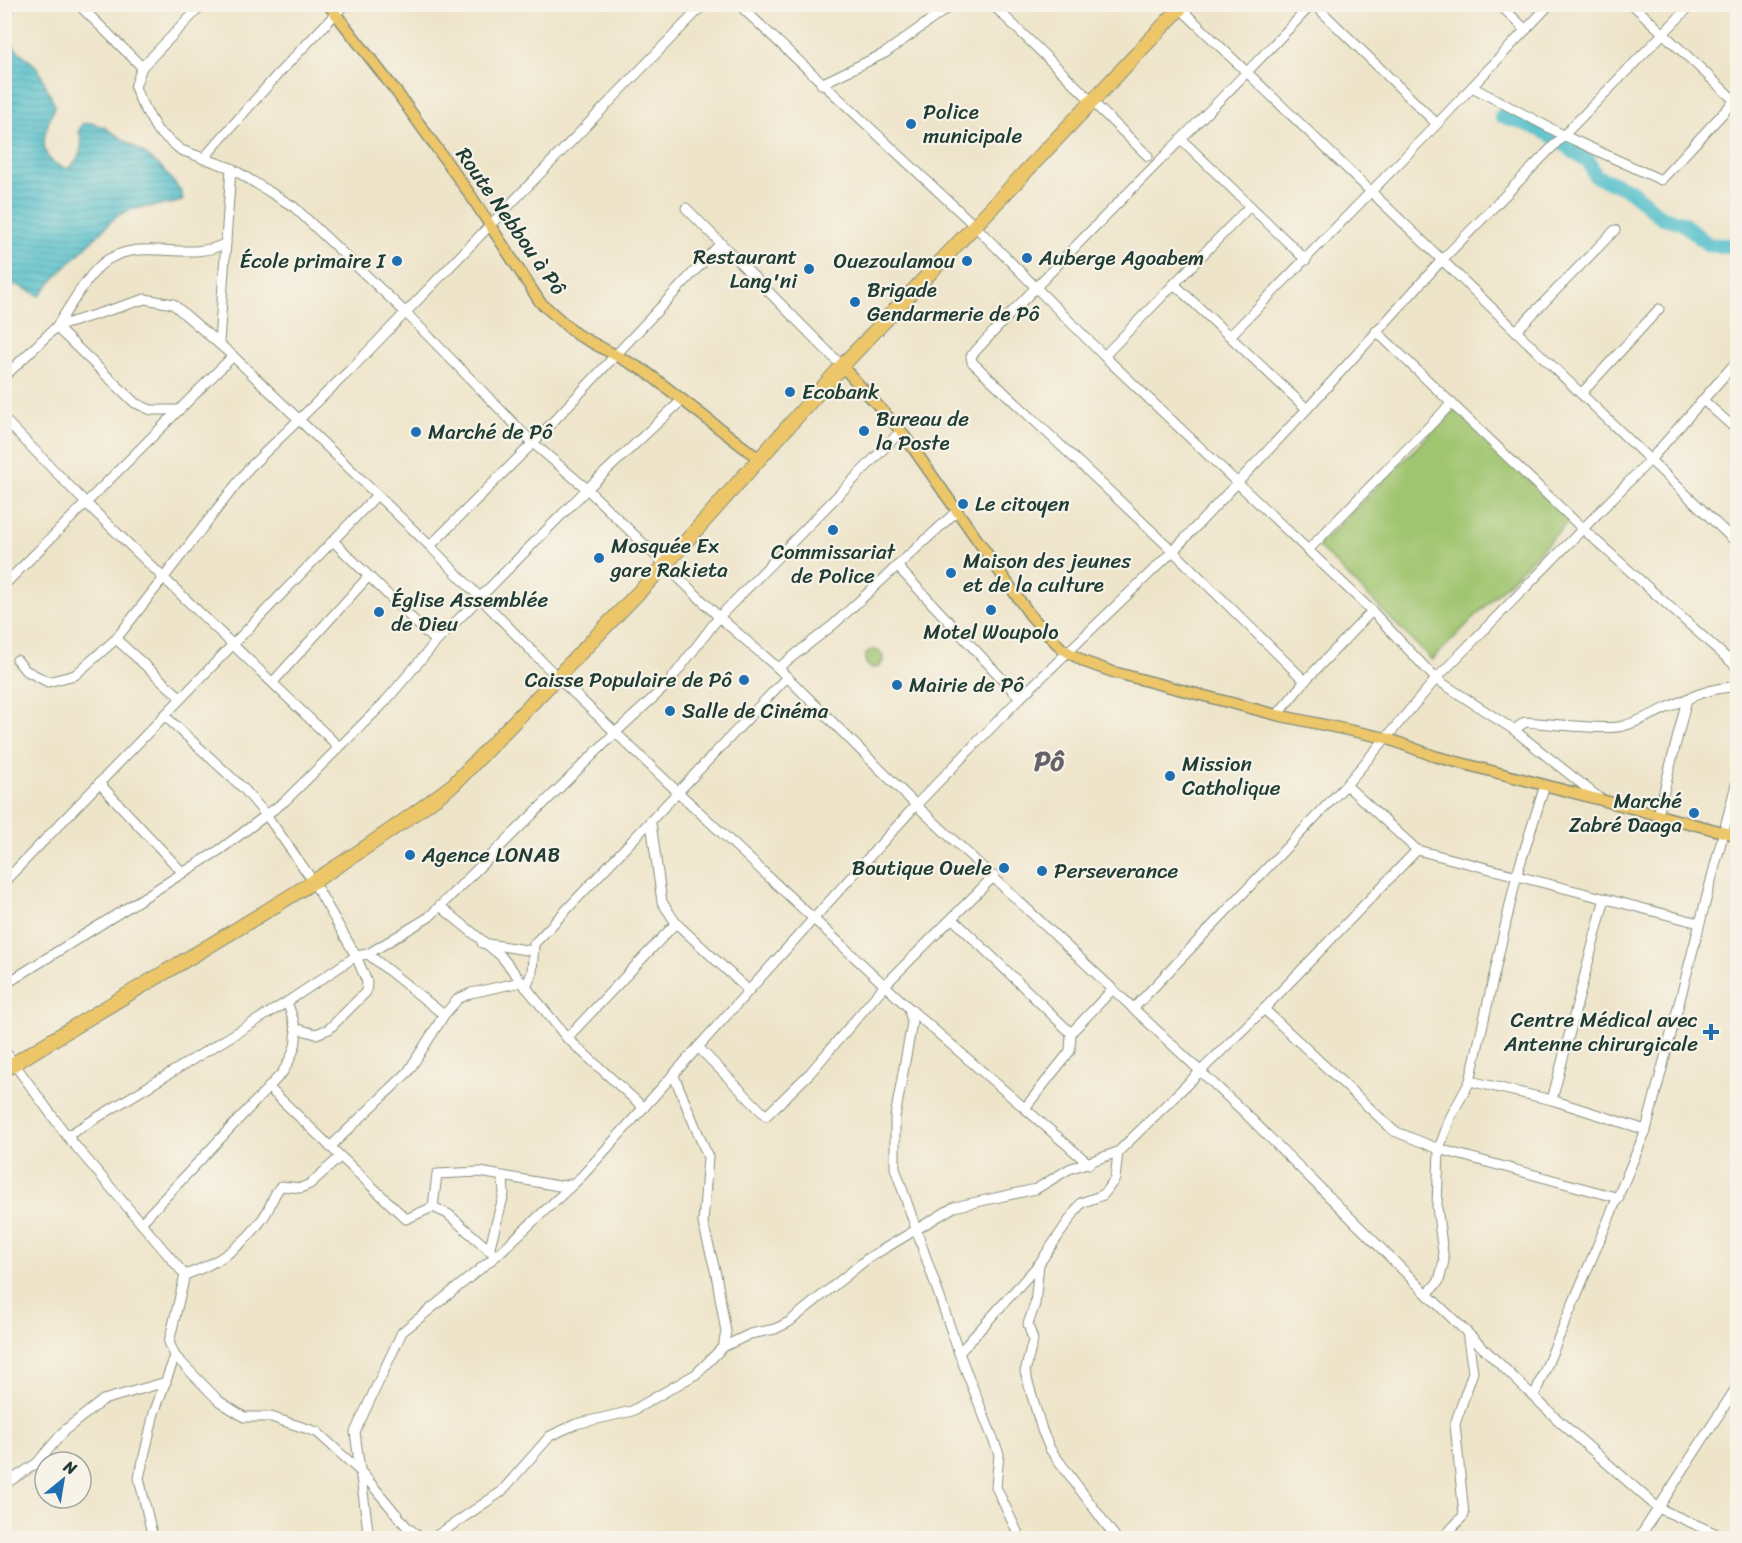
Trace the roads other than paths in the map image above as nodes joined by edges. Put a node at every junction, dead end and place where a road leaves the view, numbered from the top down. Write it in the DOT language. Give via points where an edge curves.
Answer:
graph roads {
  1 [pos="78,4"];
  2 [pos="203,4"];
  3 [pos="328,4"];
  4 [pos="345,4"];
  5 [pos="704,4"];
  6 [pos="738,4"];
  7 [pos="953,4"];
  8 [pos="992,4"];
  9 [pos="1313,4"];
  10 [pos="1499,4"];
  11 [pos="1550,4"];
  12 [pos="1632,4"];
  13 [pos="1692,4"];
  14 [pos="1180,6"];
  15 [pos="336,15"];
  16 [pos="1526,30"];
  17 [pos="1663,34"];
  18 [pos="142,67"];
  19 [pos="1249,72"];
  20 [pos="821,84"];
  21 [pos="1472,87"];
  22 [pos="1736,98"];
  23 [pos="1093,101"];
  24 [pos="1437,124"];
  25 [pos="1181,139"];
  26 [pos="1561,140"];
  27 [pos="1149,156"];
  28 [pos="1163,156"];
  29 [pos="203,159"];
  30 [pos="231,168"];
  31 [pos="1148,172"];
  32 [pos="1373,190"];
  33 [pos="1250,206"];
  34 [pos="686,208"];
  35 [pos="974,225"];
  36 [pos="489,227"];
  37 [pos="1615,230"];
  38 [pos="226,243"];
  39 [pos="721,243"];
  40 [pos="1306,260"];
  41 [pos="1441,261"];
  42 [pos="1036,285"];
  43 [pos="1174,285"];
  44 [pos="1659,309"];
  45 [pos="405,312"];
  46 [pos="56,327"];
  47 [pos="1376,331"];
  48 [pos="1516,331"];
  49 [pos="1231,335"];
  50 [pos="219,343"];
  51 [pos="233,356"];
  52 [pos="616,356"];
  53 [pos="1104,356"];
  54 [pos="1737,360"];
  55 [pos="842,366"];
  56 [pos="4,377"];
  57 [pos="1581,394"];
  58 [pos="681,401"];
  59 [pos="1704,401"];
  60 [pos="1452,403"];
  61 [pos="179,410"];
  62 [pos="1307,410"];
  63 [pos="4,419"];
  64 [pos="300,420"];
  65 [pos="901,431"];
  66 [pos="1737,431"];
  67 [pos="533,443"];
  68 [pos="759,459"];
  69 [pos="1650,460"];
  70 [pos="1238,484"];
  71 [pos="587,489"];
  72 [pos="377,495"];
  73 [pos="86,503"];
  74 [pos="957,511"];
  75 [pos="1583,529"];
  76 [pos="1736,540"];
  77 [pos="333,541"];
  78 [pos="430,546"];
  79 [pos="1308,550"];
  80 [pos="1173,551"];
  81 [pos="665,565"];
  82 [pos="897,566"];
  83 [pos="368,577"];
  84 [pos="165,578"];
  85 [pos="4,585"];
  86 [pos="482,597"];
  87 [pos="1372,611"];
  88 [pos="719,617"];
  89 [pos="116,639"];
  90 [pos="436,642"];
  91 [pos="234,644"];
  92 [pos="1068,652"];
  93 [pos="17,660"];
  94 [pos="778,668"];
  95 [pos="1737,668"];
  96 [pos="557,677"];
  97 [pos="787,677"];
  98 [pos="1436,679"];
  99 [pos="1305,681"];
  100 [pos="273,682"];
  101 [pos="1737,687"];
  102 [pos="180,697"];
  103 [pos="1020,698"];
  104 [pos="1687,699"];
  105 [pos="164,715"];
  106 [pos="1277,715"];
  107 [pos="1514,730"];
  108 [pos="615,733"];
  109 [pos="1386,738"];
  110 [pos="339,747"];
  111 [pos="1737,777"];
  112 [pos="99,783"];
  113 [pos="1346,785"];
  114 [pos="1545,785"];
  115 [pos="679,794"];
  116 [pos="1598,797"];
  117 [pos="916,805"];
  118 [pos="1658,815"];
  119 [pos="267,816"];
  120 [pos="651,823"];
  121 [pos="1724,833"];
  122 [pos="1737,836"];
  123 [pos="1416,850"];
  124 [pos="183,873"];
  125 [pos="1517,874"];
  126 [pos="994,876"];
  127 [pos="314,881"];
  128 [pos="4,882"];
  129 [pos="1605,898"];
  130 [pos="440,906"];
  131 [pos="813,918"];
  132 [pos="954,919"];
  133 [pos="676,923"];
  134 [pos="1699,923"];
  135 [pos="482,943"];
  136 [pos="533,951"];
  137 [pos="368,954"];
  138 [pos="356,956"];
  139 [pos="4,985"];
  140 [pos="524,985"];
  141 [pos="885,985"];
  142 [pos="747,989"];
  143 [pos="1112,990"];
  144 [pos="287,1002"];
  145 [pos="909,1008"];
  146 [pos="1132,1009"];
  147 [pos="1264,1009"];
  148 [pos="444,1015"];
  149 [pos="298,1029"];
  150 [pos="1071,1033"];
  151 [pos="567,1038"];
  152 [pos="698,1047"];
  153 [pos="4,1050"];
  154 [pos="9,1067"];
  155 [pos="1199,1072"];
  156 [pos="674,1076"];
  157 [pos="1470,1081"];
  158 [pos="269,1088"];
  159 [pos="1552,1100"];
  160 [pos="644,1108"];
  161 [pos="1025,1108"];
  162 [pos="1646,1130"];
  163 [pos="67,1136"];
  164 [pos="330,1147"];
  165 [pos="1439,1149"];
  166 [pos="1118,1152"];
  167 [pos="340,1157"];
  168 [pos="1089,1164"];
  169 [pos="503,1178"];
  170 [pos="573,1184"];
  171 [pos="1619,1198"];
  172 [pos="433,1207"];
  173 [pos="141,1223"];
  174 [pos="916,1228"];
  175 [pos="493,1253"];
  176 [pos="1039,1264"];
  177 [pos="185,1275"];
  178 [pos="1427,1294"];
  179 [pos="1467,1332"];
  180 [pos="723,1347"];
  181 [pos="959,1353"];
  182 [pos="175,1356"];
  183 [pos="166,1382"];
  184 [pos="1737,1385"];
  185 [pos="1534,1396"];
  186 [pos="363,1474"];
  187 [pos="4,1485"];
  188 [pos="1658,1508"];
  189 [pos="153,1539"];
  190 [pos="369,1539"];
  191 [pos="421,1539"];
  192 [pos="433,1539"];
  193 [pos="1020,1539"];
  194 [pos="1116,1539"];
  195 [pos="1443,1539"];
  196 [pos="1640,1539"];
  197 [pos="1726,1539"];
  1 -- 18 [label="street"];
  2 -- 18 [label="street"];
  3 -- 15 [label="main road, Route Nebbou à Pô"];
  4 -- 15 [label="street"];
  5 -- 36 [label="street"];
  6 -- 20 [label="street"];
  7 -- 20 [label="street" via="885,53"];
  8 -- 23 [label="street"];
  9 -- 19 [label="street"];
  9 -- 24 [label="street"];
  10 -- 16 [label="street"];
  11 -- 16 [label="street"];
  12 -- 17 [label="street"];
  13 -- 17 [label="street"];
  14 -- 19 [label="street"];
  14 -- 23 [label="highway"];
  15 -- 29 [label="street"];
  15 -- 36 [label="main road, Route Nebbou à Pô" via="398,94"];
  16 -- 21 [label="street"];
  17 -- 22 [label="street"];
  17 -- 26 [label="street"];
  18 -- 29 [label="street" via="135,87 156,130 181,150"];
  19 -- 25 [label="street"];
  19 -- 32 [label="street"];
  20 -- 35 [label="street"];
  21 -- 24 [label="street"];
  21 -- 26 [label="street"];
  22 -- 26 [label="street" via="1661,180"];
  23 -- 27 [label="street"];
  23 -- 35 [label="highway"];
  24 -- 32 [label="street"];
  25 -- 28 [label="street"];
  25 -- 33 [label="street"];
  26 -- 41 [label="street"];
  27 -- 28 [label="street"];
  27 -- 31 [label="street"];
  28 -- 31 [label="street"];
  29 -- 30 [label="street"];
  30 -- 38 [label="street"];
  30 -- 45 [label="street" via="294,207"];
  31 -- 42 [label="street"];
  32 -- 40 [label="street"];
  32 -- 41 [label="street"];
  33 -- 40 [label="street"];
  33 -- 43 [label="street"];
  34 -- 39 [label="street"];
  35 -- 42 [label="street"];
  35 -- 55 [label="highway"];
  36 -- 45 [label="street"];
  36 -- 52 [label="main road, Route Nebbou à Pô" via="556,319"];
  37 -- 48 [label="street"];
  38 -- 46 [label="street" via="216,248 188,250 126,250 102,264"];
  38 -- 50 [label="street"];
  39 -- 52 [label="street"];
  39 -- 55 [label="street"];
  40 -- 49 [label="street"];
  41 -- 47 [label="street"];
  41 -- 48 [label="street"];
  42 -- 53 [label="street"];
  42 -- 80 [label="street" via="971,356 972,362"];
  43 -- 49 [label="street"];
  43 -- 53 [label="street"];
  44 -- 57 [label="street"];
  45 -- 64 [label="street"];
  45 -- 67 [label="street"];
  46 -- 50 [label="street" via="145,299 173,304"];
  46 -- 56 [label="street"];
  46 -- 61 [label="street" via="135,403 151,410"];
  47 -- 60 [label="street"];
  47 -- 62 [label="street"];
  48 -- 57 [label="street"];
  49 -- 62 [label="street"];
  50 -- 51 [label="street"];
  51 -- 61 [label="street"];
  51 -- 64 [label="street"];
  52 -- 58 [label="main road, Route Nebbou à Pô" via="645,371"];
  52 -- 67 [label="street"];
  53 -- 70 [label="street"];
  54 -- 59 [label="street"];
  55 -- 65 [label="main road"];
  55 -- 68 [label="highway"];
  57 -- 69 [label="street"];
  58 -- 68 [label="main road, Route Nebbou à Pô"];
  58 -- 71 [label="street"];
  59 -- 66 [label="street"];
  59 -- 69 [label="street"];
  60 -- 75 [label="street"];
  60 -- 79 [label="street"];
  61 -- 73 [label="street"];
  62 -- 70 [label="street"];
  63 -- 73 [label="street"];
  64 -- 72 [label="street"];
  64 -- 84 [label="street" via="249,468"];
  65 -- 74 [label="main road"];
  65 -- 88 [label="street"];
  67 -- 71 [label="street"];
  67 -- 78 [label="street"];
  68 -- 81 [label="highway"];
  69 -- 75 [label="street"];
  69 -- 76 [label="street"];
  70 -- 79 [label="street"];
  70 -- 80 [label="street"];
  71 -- 81 [label="street"];
  71 -- 86 [label="street"];
  72 -- 77 [label="street"];
  72 -- 78 [label="street"];
  73 -- 84 [label="street"];
  73 -- 85 [label="street"];
  74 -- 82 [label="street"];
  74 -- 92 [label="main road" via="1030,615 1046,635"];
  75 -- 95 [label="street"];
  75 -- 98 [label="street"];
  77 -- 83 [label="street"];
  77 -- 91 [label="street"];
  78 -- 86 [label="street"];
  79 -- 87 [label="street"];
  80 -- 92 [label="street"];
  80 -- 99 [label="street"];
  81 -- 88 [label="street"];
  81 -- 96 [label="highway"];
  82 -- 94 [label="street" via="833,625"];
  82 -- 103 [label="street"];
  83 -- 90 [label="street"];
  83 -- 100 [label="street"];
  84 -- 89 [label="street"];
  84 -- 91 [label="street"];
  86 -- 90 [label="street"];
  86 -- 96 [label="street"];
  87 -- 98 [label="street"];
  87 -- 99 [label="street"];
  88 -- 94 [label="street"];
  88 -- 108 [label="street" via="666,686"];
  89 -- 93 [label="street" via="75,675 48,682 25,670"];
  89 -- 102 [label="street"];
  90 -- 110 [label="street" via="384,703"];
  91 -- 100 [label="street"];
  91 -- 102 [label="street"];
  92 -- 103 [label="street"];
  92 -- 106 [label="main road" via="1113,672"];
  94 -- 97 [label="street"];
  96 -- 108 [label="street"];
  96 -- 127 [label="highway" via="454,784"];
  97 -- 115 [label="street"];
  97 -- 117 [label="street"];
  98 -- 107 [label="street"];
  98 -- 109 [label="street"];
  99 -- 106 [label="street"];
  100 -- 110 [label="street"];
  101 -- 104 [label="street"];
  102 -- 105 [label="street"];
  103 -- 117 [label="street"];
  104 -- 107 [label="street" via="1621,727 1525,723"];
  104 -- 118 [label="street"];
  105 -- 112 [label="street"];
  105 -- 119 [label="street" via="244,789"];
  106 -- 109 [label="main road"];
  107 -- 116 [label="street"];
  108 -- 115 [label="street"];
  108 -- 130 [label="street"];
  109 -- 113 [label="street"];
  109 -- 114 [label="main road" via="1434,756"];
  110 -- 119 [label="street"];
  111 -- 121 [label="street"];
  112 -- 124 [label="street"];
  112 -- 128 [label="street"];
  113 -- 123 [label="street"];
  113 -- 146 [label="street"];
  114 -- 116 [label="main road"];
  114 -- 125 [label="street"];
  115 -- 120 [label="street"];
  115 -- 131 [label="street"];
  116 -- 118 [label="main road"];
  117 -- 126 [label="street"];
  117 -- 131 [label="street"];
  118 -- 121 [label="main road"];
  119 -- 124 [label="street"];
  119 -- 127 [label="street"];
  120 -- 133 [label="street" via="662,902"];
  120 -- 136 [label="street" via="566,909 534,944"];
  121 -- 122 [label="main road"];
  121 -- 134 [label="street"];
  123 -- 125 [label="street"];
  123 -- 147 [label="street"];
  124 -- 139 [label="street"];
  125 -- 129 [label="street"];
  125 -- 157 [label="street"];
  126 -- 132 [label="street"];
  126 -- 143 [label="street"];
  127 -- 138 [label="street"];
  127 -- 154 [label="highway"];
  129 -- 134 [label="street"];
  129 -- 159 [label="street"];
  130 -- 135 [label="street"];
  130 -- 137 [label="street" via="429,917"];
  131 -- 141 [label="street"];
  131 -- 142 [label="street"];
  132 -- 141 [label="street"];
  132 -- 150 [label="street"];
  133 -- 142 [label="street"];
  133 -- 151 [label="street"];
  134 -- 162 [label="street"];
  135 -- 136 [label="street"];
  135 -- 140 [label="street" via="501,956"];
  136 -- 140 [label="street" via="532,972"];
  137 -- 138 [label="street"];
  137 -- 148 [label="street"];
  138 -- 144 [label="street"];
  138 -- 149 [label="street" via="367,982 366,992 329,1029 316,1034"];
  140 -- 148 [label="street" via="471,993 458,999"];
  140 -- 151 [label="street"];
  141 -- 145 [label="street"];
  141 -- 152 [label="street" via="810,1073 766,1116"];
  142 -- 152 [label="street"];
  143 -- 146 [label="street"];
  143 -- 150 [label="street"];
  144 -- 149 [label="street"];
  144 -- 163 [label="street"];
  145 -- 161 [label="street"];
  145 -- 174 [label="street" via="912,1023 895,1117 895,1168"];
  146 -- 155 [label="street"];
  147 -- 155 [label="street"];
  147 -- 165 [label="street" via="1394,1131"];
  148 -- 164 [label="street" via="408,1072"];
  149 -- 158 [label="street" via="293,1056"];
  150 -- 161 [label="street" via="1070,1051"];
  151 -- 160 [label="street"];
  152 -- 156 [label="street"];
  153 -- 154 [label="street"];
  154 -- 163 [label="street"];
  155 -- 166 [label="street"];
  155 -- 178 [label="street"];
  156 -- 160 [label="street"];
  156 -- 180 [label="street" via="708,1157 703,1223 726,1332"];
  157 -- 159 [label="street"];
  157 -- 165 [label="street"];
  158 -- 164 [label="street"];
  158 -- 173 [label="street"];
  159 -- 162 [label="street"];
  160 -- 170 [label="street"];
  161 -- 168 [label="street"];
  162 -- 171 [label="street"];
  163 -- 173 [label="street"];
  164 -- 167 [label="street"];
  165 -- 171 [label="street"];
  165 -- 178 [label="street" via="1437,1207 1444,1261 1439,1281"];
  166 -- 168 [label="street"];
  166 -- 176 [label="street" via="1115,1179 1103,1195 1082,1203"];
  167 -- 172 [label="street" via="406,1219"];
  167 -- 177 [label="street" via="310,1184 301,1188 281,1186 265,1217 235,1247 214,1265"];
  168 -- 174 [label="street" via="1069,1169 1036,1189 954,1207"];
  169 -- 170 [label="street" via="559,1186"];
  169 -- 172 [label="street" via="480,1172 437,1174"];
  169 -- 175 [label="street" via="504,1194"];
  170 -- 175 [label="street"];
  171 -- 185 [label="street"];
  172 -- 175 [label="street" via="448,1214"];
  173 -- 177 [label="street"];
  174 -- 180 [label="street" via="867,1259 789,1322"];
  174 -- 181 [label="street"];
  175 -- 186 [label="street" via="402,1332 355,1432"];
  176 -- 181 [label="street"];
  176 -- 194 [label="street" via="1035,1304 1028,1323 1033,1340 1025,1372 1050,1449"];
  177 -- 182 [label="street" via="169,1342"];
  178 -- 179 [label="street"];
  179 -- 185 [label="street"];
  179 -- 195 [label="street" via="1473,1372 1455,1424 1464,1515"];
  180 -- 192 [label="street" via="696,1374 632,1411 576,1424 550,1436 501,1492"];
  181 -- 193 [label="street" via="999,1454 996,1487"];
  182 -- 183 [label="street"];
  182 -- 186 [label="street" via="219,1401 244,1417 271,1417 317,1432"];
  183 -- 187 [label="street" via="104,1400 65,1430 37,1463"];
  183 -- 189 [label="street" via="154,1413 139,1478"];
  184 -- 188 [label="street"];
  185 -- 188 [label="street"];
  186 -- 190 [label="street"];
  186 -- 191 [label="street"];
  188 -- 196 [label="street"];
  188 -- 197 [label="street"];
}
